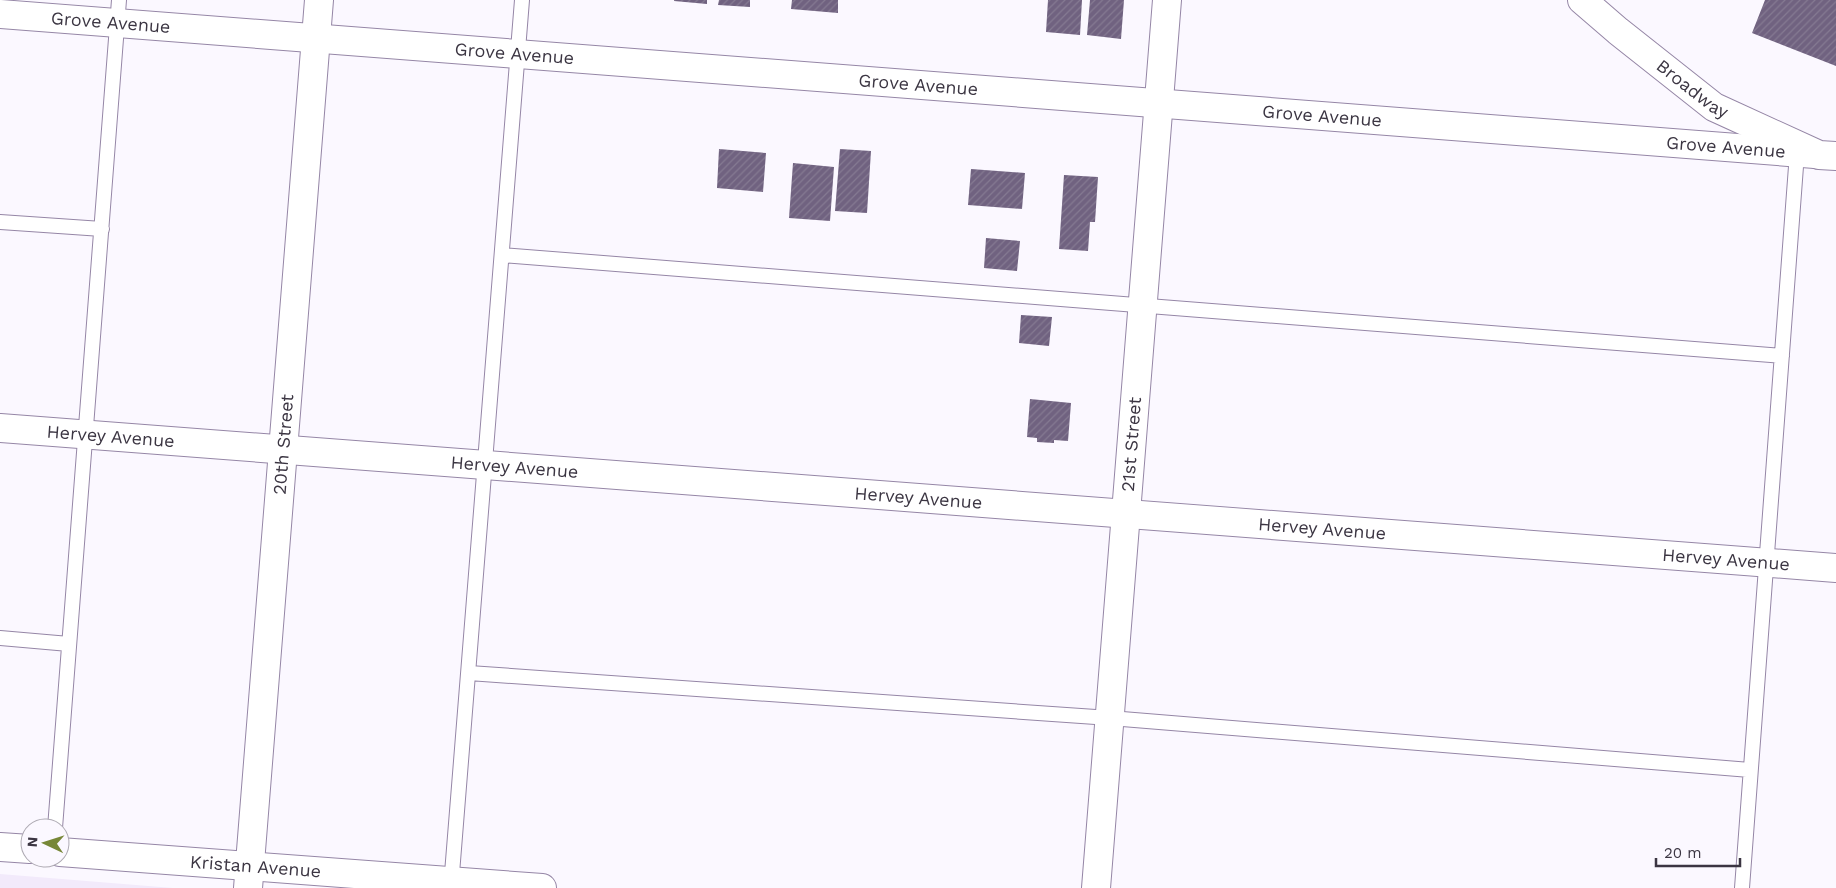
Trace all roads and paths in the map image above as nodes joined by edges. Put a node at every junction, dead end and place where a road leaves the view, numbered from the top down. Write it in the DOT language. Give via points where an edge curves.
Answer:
graph roads {
  1 [pos="319,0"];
  2 [pos="522,0"];
  3 [pos="1167,0"];
  4 [pos="1582,0"];
  5 [pos="118,12"];
  6 [pos="0,14"];
  7 [pos="317,39"];
  8 [pos="518,54"];
  9 [pos="1159,104"];
  10 [pos="1817,155"];
  11 [pos="0,222"];
  12 [pos="102,229"];
  13 [pos="502,255"];
  14 [pos="1143,305"];
  15 [pos="1782,356"];
  16 [pos="0,428"];
  17 [pos="86,434"];
  18 [pos="283,449"];
  19 [pos="485,465"];
  20 [pos="1126,513"];
  21 [pos="1766,562"];
  22 [pos="1836,568"];
  23 [pos="0,638"];
  24 [pos="70,644"];
  25 [pos="469,673"];
  26 [pos="1110,718"];
  27 [pos="1750,770"];
  28 [pos="56,818"];
  29 [pos="0,847"];
  30 [pos="20,849"];
  31 [pos="70,853"];
  32 [pos="249,877"];
  33 [pos="452,885"];
  34 [pos="542,888"];
  35 [pos="1096,888"];
  36 [pos="1742,888"];
  1 -- 7 [label="street, 20th Street"];
  2 -- 8 [label="lane"];
  3 -- 9 [label="street, 21st Street"];
  4 -- 10 [label="street, Broadway" via="1714,107"];
  5 -- 6 [label="street, Grove Avenue"];
  5 -- 7 [label="street, Grove Avenue"];
  5 -- 12 [label="lane"];
  7 -- 8 [label="street, Grove Avenue"];
  7 -- 18 [label="street, 20th Street"];
  8 -- 9 [label="street, Grove Avenue"];
  8 -- 13 [label="lane"];
  9 -- 10 [label="street, Grove Avenue"];
  9 -- 14 [label="street, 21st Street"];
  10 -- 15 [label="lane"];
  11 -- 12 [label="lane"];
  12 -- 17 [label="lane"];
  13 -- 14 [label="lane"];
  13 -- 19 [label="lane"];
  14 -- 15 [label="lane"];
  14 -- 20 [label="street, 21st Street"];
  15 -- 21 [label="lane"];
  16 -- 17 [label="street, Hervey Avenue"];
  17 -- 18 [label="street, Hervey Avenue"];
  17 -- 24 [label="lane"];
  18 -- 19 [label="street, Hervey Avenue"];
  18 -- 32 [label="street, 20th Street"];
  19 -- 20 [label="street, Hervey Avenue"];
  19 -- 25 [label="lane"];
  20 -- 21 [label="street, Hervey Avenue"];
  20 -- 26 [label="street, 21st Street"];
  21 -- 22 [label="street, Hervey Avenue"];
  21 -- 27 [label="lane"];
  23 -- 24 [label="lane"];
  24 -- 28 [label="lane"];
  25 -- 26 [label="lane"];
  25 -- 33 [label="lane"];
  26 -- 27 [label="lane"];
  26 -- 35 [label="street, 21st Street"];
  27 -- 36 [label="lane"];
  29 -- 30 [label="street"];
  31 -- 32 [label="street, Kristan Avenue"];
  32 -- 33 [label="street, Kristan Avenue"];
  33 -- 34 [label="street, Kristan Avenue"];
}
